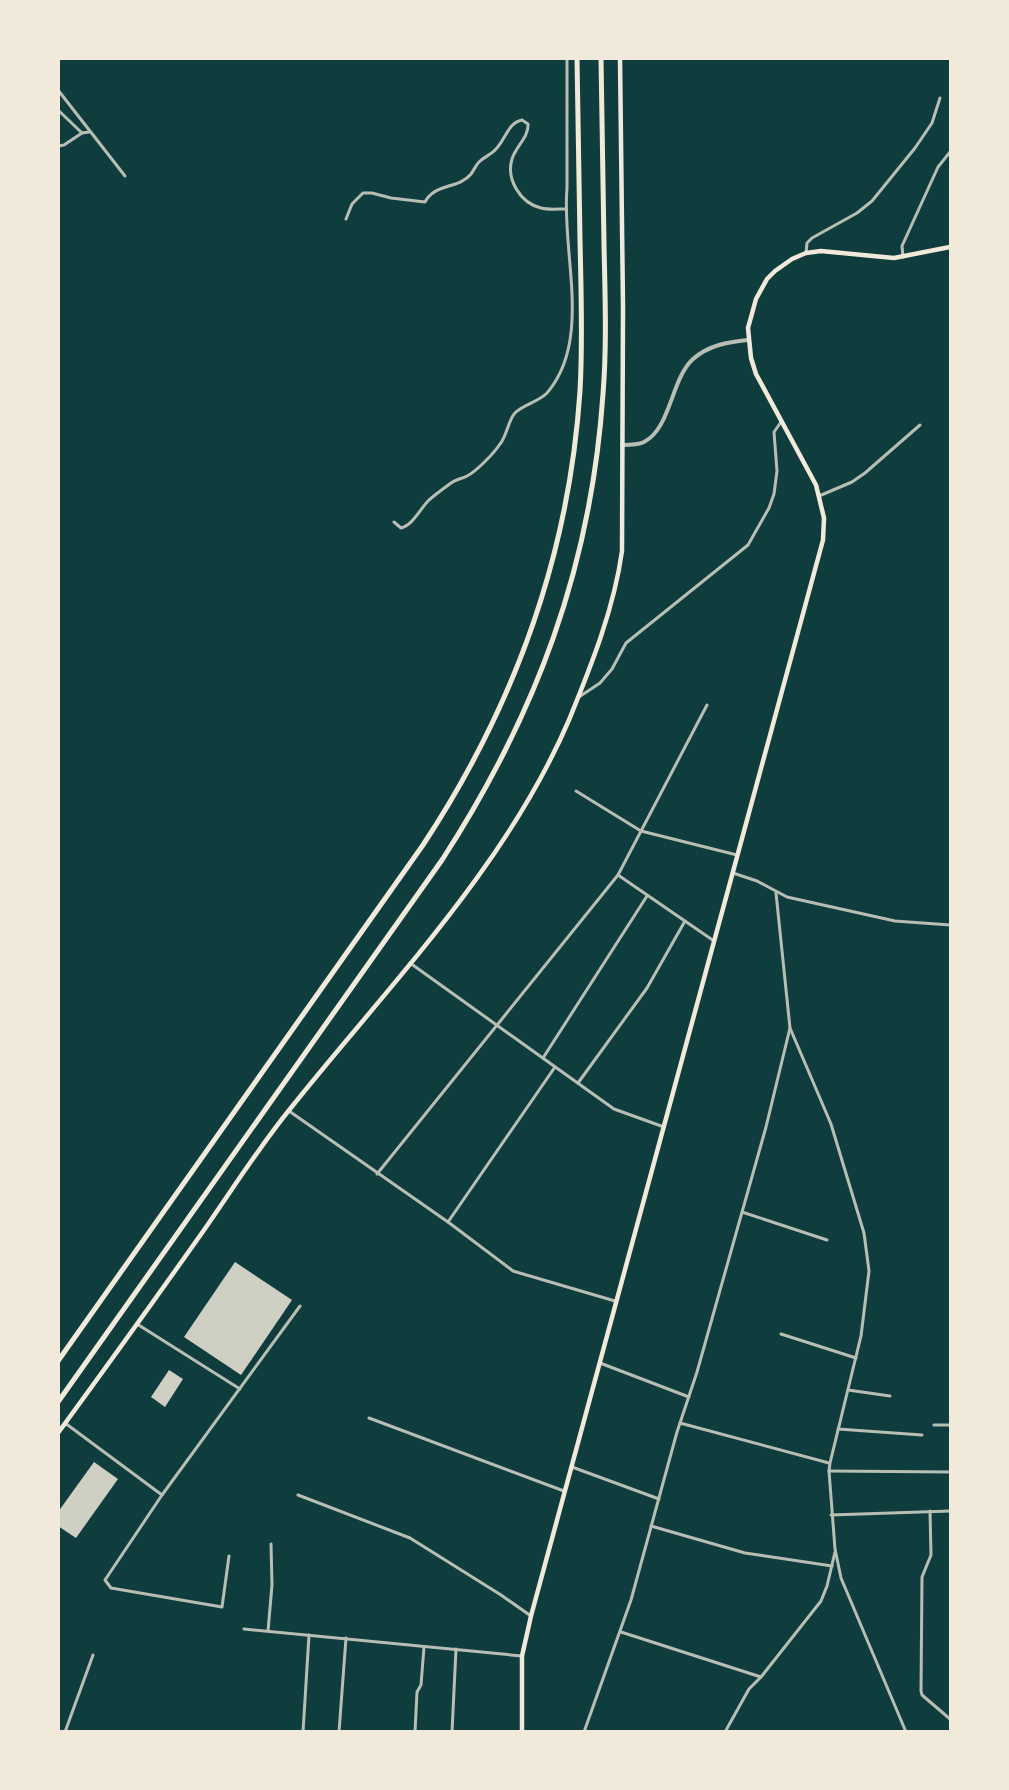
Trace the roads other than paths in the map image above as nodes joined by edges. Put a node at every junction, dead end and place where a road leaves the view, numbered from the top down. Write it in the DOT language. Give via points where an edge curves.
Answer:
graph roads {
  1 [pos="567,58"];
  2 [pos="577,58"];
  3 [pos="601,58"];
  4 [pos="620,58"];
  5 [pos="58,90"];
  6 [pos="940,98"];
  7 [pos="58,110"];
  8 [pos="90,132"];
  9 [pos="82,133"];
  10 [pos="58,146"];
  11 [pos="951,152"];
  12 [pos="125,176"];
  13 [pos="565,209"];
  14 [pos="346,219"];
  15 [pos="951,247"];
  16 [pos="806,253"];
  17 [pos="903,258"];
  18 [pos="748,340"];
  19 [pos="781,421"];
  20 [pos="920,425"];
  21 [pos="622,445"];
  22 [pos="819,496"];
  23 [pos="394,522"];
  24 [pos="578,698"];
  25 [pos="708,705"];
  26 [pos="576,791"];
  27 [pos="641,831"];
  28 [pos="738,856"];
  29 [pos="733,873"];
  30 [pos="618,875"];
  31 [pos="776,893"];
  32 [pos="647,896"];
  33 [pos="685,921"];
  34 [pos="951,926"];
  35 [pos="714,941"];
  36 [pos="410,963"];
  37 [pos="497,1025"];
  38 [pos="790,1028"];
  39 [pos="543,1058"];
  40 [pos="555,1067"];
  41 [pos="578,1083"];
  42 [pos="289,1111"];
  43 [pos="664,1127"];
  44 [pos="377,1174"];
  45 [pos="742,1212"];
  46 [pos="448,1222"];
  47 [pos="828,1240"];
  48 [pos="616,1302"];
  49 [pos="300,1306"];
  50 [pos="137,1324"];
  51 [pos="781,1334"];
  52 [pos="856,1358"];
  53 [pos="58,1361"];
  54 [pos="600,1363"];
  55 [pos="240,1389"];
  56 [pos="848,1390"];
  57 [pos="689,1396"];
  58 [pos="890,1396"];
  59 [pos="58,1402"];
  60 [pos="369,1418"];
  61 [pos="65,1423"];
  62 [pos="680,1423"];
  63 [pos="934,1425"];
  64 [pos="951,1425"];
  65 [pos="838,1429"];
  66 [pos="58,1433"];
  67 [pos="922,1435"];
  68 [pos="830,1463"];
  69 [pos="572,1467"];
  70 [pos="829,1471"];
  71 [pos="951,1472"];
  72 [pos="565,1492"];
  73 [pos="162,1495"];
  74 [pos="298,1495"];
  75 [pos="659,1499"];
  76 [pos="930,1511"];
  77 [pos="951,1511"];
  78 [pos="831,1515"];
  79 [pos="651,1526"];
  80 [pos="271,1544"];
  81 [pos="835,1549"];
  82 [pos="229,1556"];
  83 [pos="832,1566"];
  84 [pos="531,1616"];
  85 [pos="244,1629"];
  86 [pos="268,1630"];
  87 [pos="621,1632"];
  88 [pos="309,1635"];
  89 [pos="346,1638"];
  90 [pos="424,1647"];
  91 [pos="456,1650"];
  92 [pos="93,1655"];
  93 [pos="522,1656"];
  94 [pos="761,1677"];
  95 [pos="951,1719"];
  96 [pos="65,1731"];
  97 [pos="303,1731"];
  98 [pos="339,1731"];
  99 [pos="415,1731"];
  100 [pos="452,1731"];
  101 [pos="522,1731"];
  102 [pos="584,1731"];
  103 [pos="725,1731"];
  104 [pos="906,1731"];
  1 -- 13 [label="street"];
  2 -- 53 [label="highway" via="580,392 558,543 520,663 470,769 423,845"];
  3 -- 59 [label="highway" via="606,330 603,394 579,558 541,673 490,782 442,860"];
  4 -- 21 [label="main road"];
  5 -- 8 [label="street"];
  6 -- 16 [label="street" via="932,123 884,187 857,213 812,238"];
  7 -- 9 [label="street"];
  8 -- 9 [label="street"];
  8 -- 12 [label="street"];
  9 -- 10 [label="street"];
  11 -- 17 [label="street" via="938,167 902,246"];
  13 -- 14 [label="street" via="535,206 515,187 512,159 529,130 522,120 512,125 496,150 464,180 429,194 425,202 363,194 352,204"];
  13 -- 23 [label="street" via="570,336 565,361 554,383 545,395 516,411 502,443 469,476 435,495 406,527"];
  15 -- 17 [label="main road"];
  16 -- 17 [label="main road" via="821,250"];
  16 -- 18 [label="main road" via="767,279 752,308"];
  18 -- 19 [label="main road" via="756,374"];
  18 -- 21 [label="street" via="714,346 692,360 655,433 644,442"];
  19 -- 22 [label="main road"];
  19 -- 24 [label="street" via="774,432 774,494 747,545 627,643 600,683"];
  20 -- 22 [label="street" via="865,473"];
  21 -- 24 [label="main road" via="620,565 609,610"];
  22 -- 28 [label="main road" via="824,518 820,552"];
  24 -- 36 [label="main road" via="559,742 505,837"];
  25 -- 27 [label="street"];
  26 -- 27 [label="street"];
  27 -- 28 [label="street"];
  27 -- 30 [label="street"];
  28 -- 29 [label="main road"];
  29 -- 31 [label="street"];
  29 -- 35 [label="main road"];
  30 -- 32 [label="street"];
  30 -- 37 [label="street"];
  31 -- 34 [label="street" via="895,921"];
  31 -- 38 [label="street"];
  32 -- 33 [label="street"];
  32 -- 39 [label="street"];
  33 -- 35 [label="street"];
  33 -- 41 [label="street" via="647,988"];
  35 -- 43 [label="main road"];
  36 -- 37 [label="street"];
  36 -- 42 [label="main road"];
  37 -- 39 [label="street"];
  37 -- 44 [label="street"];
  38 -- 45 [label="street"];
  38 -- 52 [label="street" via="831,1124 864,1233 869,1271"];
  39 -- 40 [label="street"];
  40 -- 41 [label="street"];
  40 -- 46 [label="street"];
  41 -- 43 [label="street" via="614,1109"];
  42 -- 44 [label="street"];
  42 -- 50 [label="main road"];
  43 -- 48 [label="main road"];
  44 -- 46 [label="street"];
  45 -- 47 [label="street"];
  45 -- 57 [label="street"];
  46 -- 48 [label="street" via="513,1270"];
  48 -- 54 [label="main road"];
  49 -- 55 [label="street"];
  50 -- 55 [label="street"];
  50 -- 61 [label="main road"];
  51 -- 52 [label="street"];
  52 -- 56 [label="street"];
  54 -- 57 [label="street"];
  54 -- 69 [label="main road"];
  55 -- 73 [label="street"];
  56 -- 58 [label="street"];
  56 -- 65 [label="street"];
  57 -- 62 [label="street"];
  60 -- 72 [label="street"];
  61 -- 66 [label="main road"];
  61 -- 73 [label="street"];
  62 -- 68 [label="street"];
  62 -- 75 [label="street"];
  63 -- 64 [label="street"];
  65 -- 67 [label="street"];
  65 -- 68 [label="street"];
  68 -- 70 [label="street"];
  69 -- 72 [label="main road"];
  69 -- 75 [label="street"];
  70 -- 71 [label="street"];
  70 -- 78 [label="street"];
  72 -- 84 [label="main road"];
  73 -- 82 [label="street" via="105,1580 111,1588 222,1607"];
  74 -- 84 [label="street" via="410,1538"];
  75 -- 79 [label="street"];
  76 -- 77 [label="street"];
  76 -- 78 [label="street"];
  76 -- 95 [label="street" via="931,1555 922,1577 921,1691"];
  78 -- 81 [label="street"];
  79 -- 83 [label="street" via="746,1553"];
  79 -- 87 [label="street"];
  80 -- 86 [label="street"];
  81 -- 83 [label="street"];
  81 -- 104 [label="street" via="845,1592"];
  83 -- 94 [label="street" via="821,1601"];
  84 -- 93 [label="main road"];
  85 -- 86 [label="street"];
  86 -- 88 [label="street"];
  87 -- 94 [label="street"];
  87 -- 102 [label="street"];
  88 -- 89 [label="street"];
  88 -- 97 [label="street"];
  89 -- 90 [label="street"];
  89 -- 98 [label="street"];
  90 -- 91 [label="street"];
  90 -- 99 [label="street"];
  91 -- 93 [label="street"];
  91 -- 100 [label="street"];
  92 -- 96 [label="street"];
  93 -- 101 [label="main road"];
  94 -- 103 [label="street" via="748,1689"];
}
